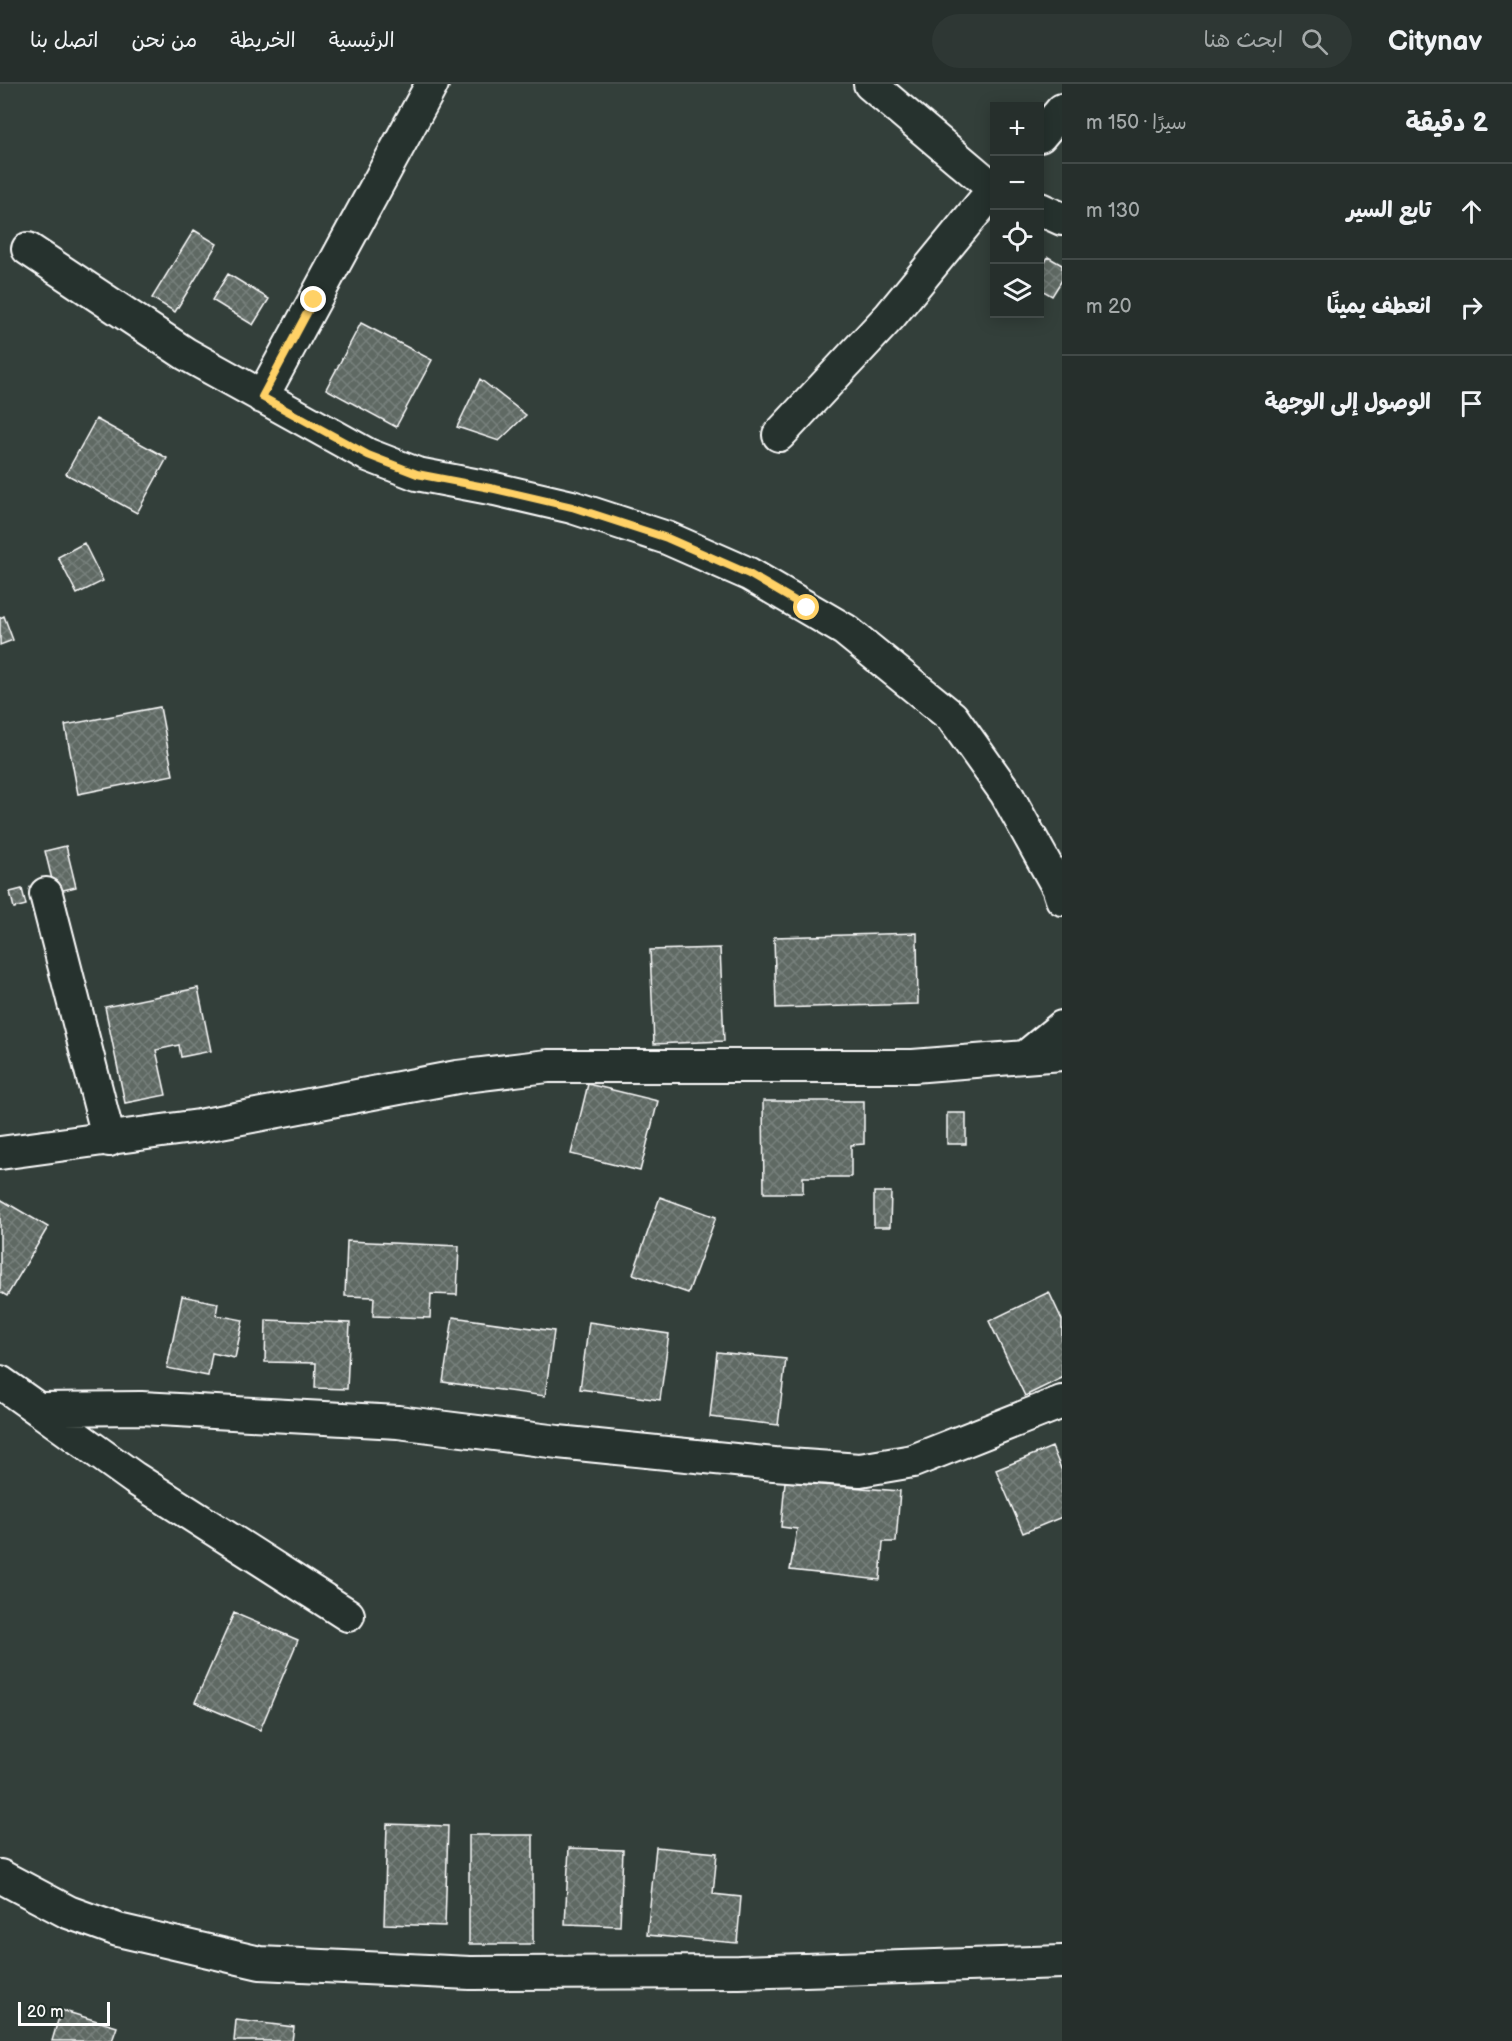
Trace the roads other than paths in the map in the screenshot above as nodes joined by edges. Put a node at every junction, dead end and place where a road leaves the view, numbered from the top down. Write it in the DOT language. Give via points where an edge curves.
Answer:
graph roads {
  1 [pos="432,84"];
  2 [pos="870,84"];
  3 [pos="1062,110"];
  4 [pos="1044,131"];
  5 [pos="990,186"];
  6 [pos="990,194"];
  7 [pos="1042,210"];
  8 [pos="1062,219"];
  9 [pos="28,249"];
  10 [pos="262,397"];
  11 [pos="779,435"];
  12 [pos="46,894"];
  13 [pos="1062,899"];
  14 [pos="1062,1027"];
  15 [pos="1062,1054"];
  16 [pos="1028,1055"];
  17 [pos="110,1140"];
  18 [pos="0,1154"];
  19 [pos="0,1382"];
  20 [pos="1062,1402"];
  21 [pos="38,1409"];
  22 [pos="348,1615"];
  23 [pos="0,1876"];
  24 [pos="1062,1962"];
  1 -- 10 [label="street"];
  2 -- 5 [label="street"];
  3 -- 4 [label="street"];
  6 -- 11 [label="street" via="890,316"];
  7 -- 8 [label="street"];
  9 -- 10 [label="street" via="186,354"];
  10 -- 13 [label="street" via="368,455 417,474 572,507 667,538 749,574 845,630 952,717 1006,792"];
  12 -- 17 [label="street"];
  14 -- 16 [label="street"];
  15 -- 16 [label="street"];
  16 -- 17 [label="street" via="913,1066 548,1066 458,1077"];
  17 -- 18 [label="street"];
  19 -- 21 [label="street"];
  20 -- 21 [label="street" via="913,1461 860,1470 558,1442 398,1422 141,1408"];
  21 -- 22 [label="street" via="134,1479"];
  23 -- 24 [label="street" via="68,1912 118,1930 260,1963 470,1973 739,1972"];
}
